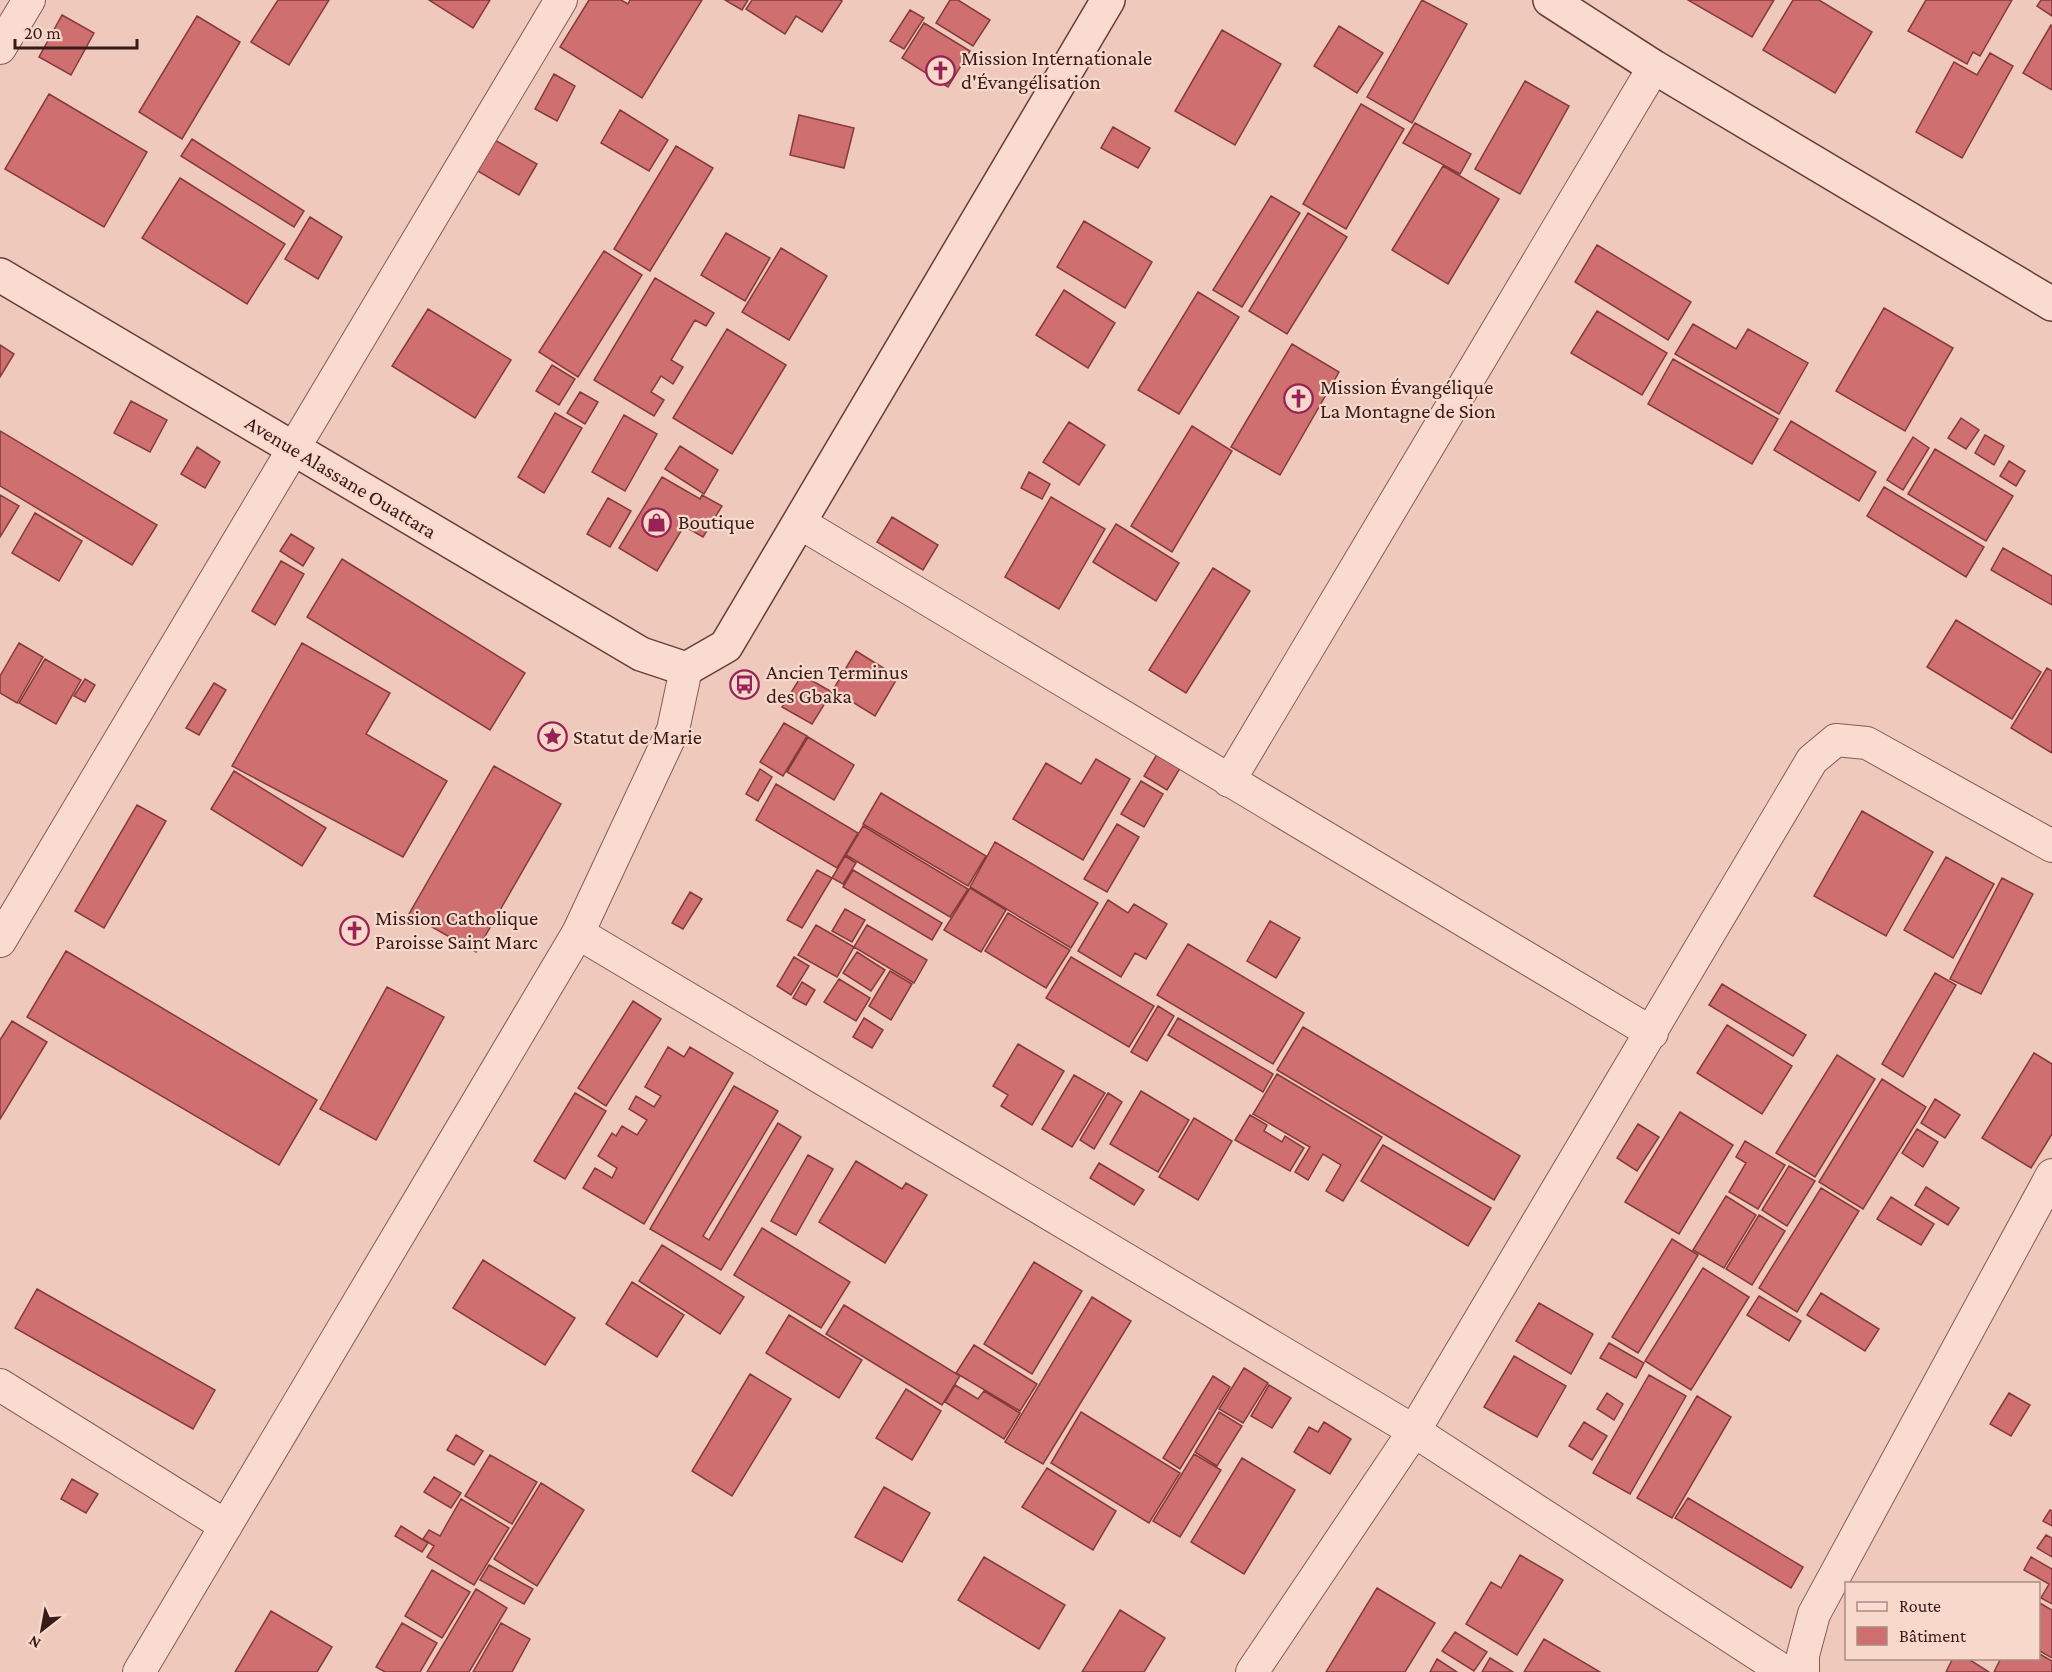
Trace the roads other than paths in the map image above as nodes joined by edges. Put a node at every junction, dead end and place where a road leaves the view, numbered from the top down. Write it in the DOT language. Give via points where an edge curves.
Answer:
graph roads {
  1 [pos="29,0"];
  2 [pos="561,0"];
  3 [pos="1108,0"];
  4 [pos="1550,0"];
  5 [pos="0,48"];
  6 [pos="1654,67"];
  7 [pos="0,275"];
  8 [pos="2052,304"];
  9 [pos="293,449"];
  10 [pos="800,523"];
  11 [pos="686,669"];
  12 [pos="1229,781"];
  13 [pos="2052,846"];
  14 [pos="578,933"];
  15 [pos="0,941"];
  16 [pos="1652,1033"];
  17 [pos="2052,1175"];
  18 [pos="0,1385"];
  19 [pos="1414,1431"];
  20 [pos="225,1526"];
  21 [pos="139,1672"];
  22 [pos="1252,1672"];
  23 [pos="1785,1672"];
  24 [pos="1803,1672"];
  1 -- 5 [label="street"];
  2 -- 9 [label="street"];
  3 -- 10 [label="street"];
  4 -- 6 [label="street"];
  6 -- 8 [label="street"];
  6 -- 12 [label="street"];
  7 -- 9 [label="street, Avenue Alassane Ouattara"];
  9 -- 11 [label="street, Avenue Alassane Ouattara" via="641,654"];
  9 -- 15 [label="street"];
  10 -- 11 [label="street" via="726,646"];
  10 -- 12 [label="street"];
  11 -- 14 [label="street" via="673,730"];
  12 -- 16 [label="street"];
  13 -- 16 [label="street" via="1867,743 1836,740 1812,760"];
  14 -- 19 [label="street"];
  14 -- 20 [label="street"];
  16 -- 19 [label="street"];
  17 -- 24 [label="street" via="1814,1614 1803,1655"];
  18 -- 20 [label="street"];
  19 -- 22 [label="street"];
  19 -- 23 [label="street"];
  20 -- 21 [label="street"];
}
